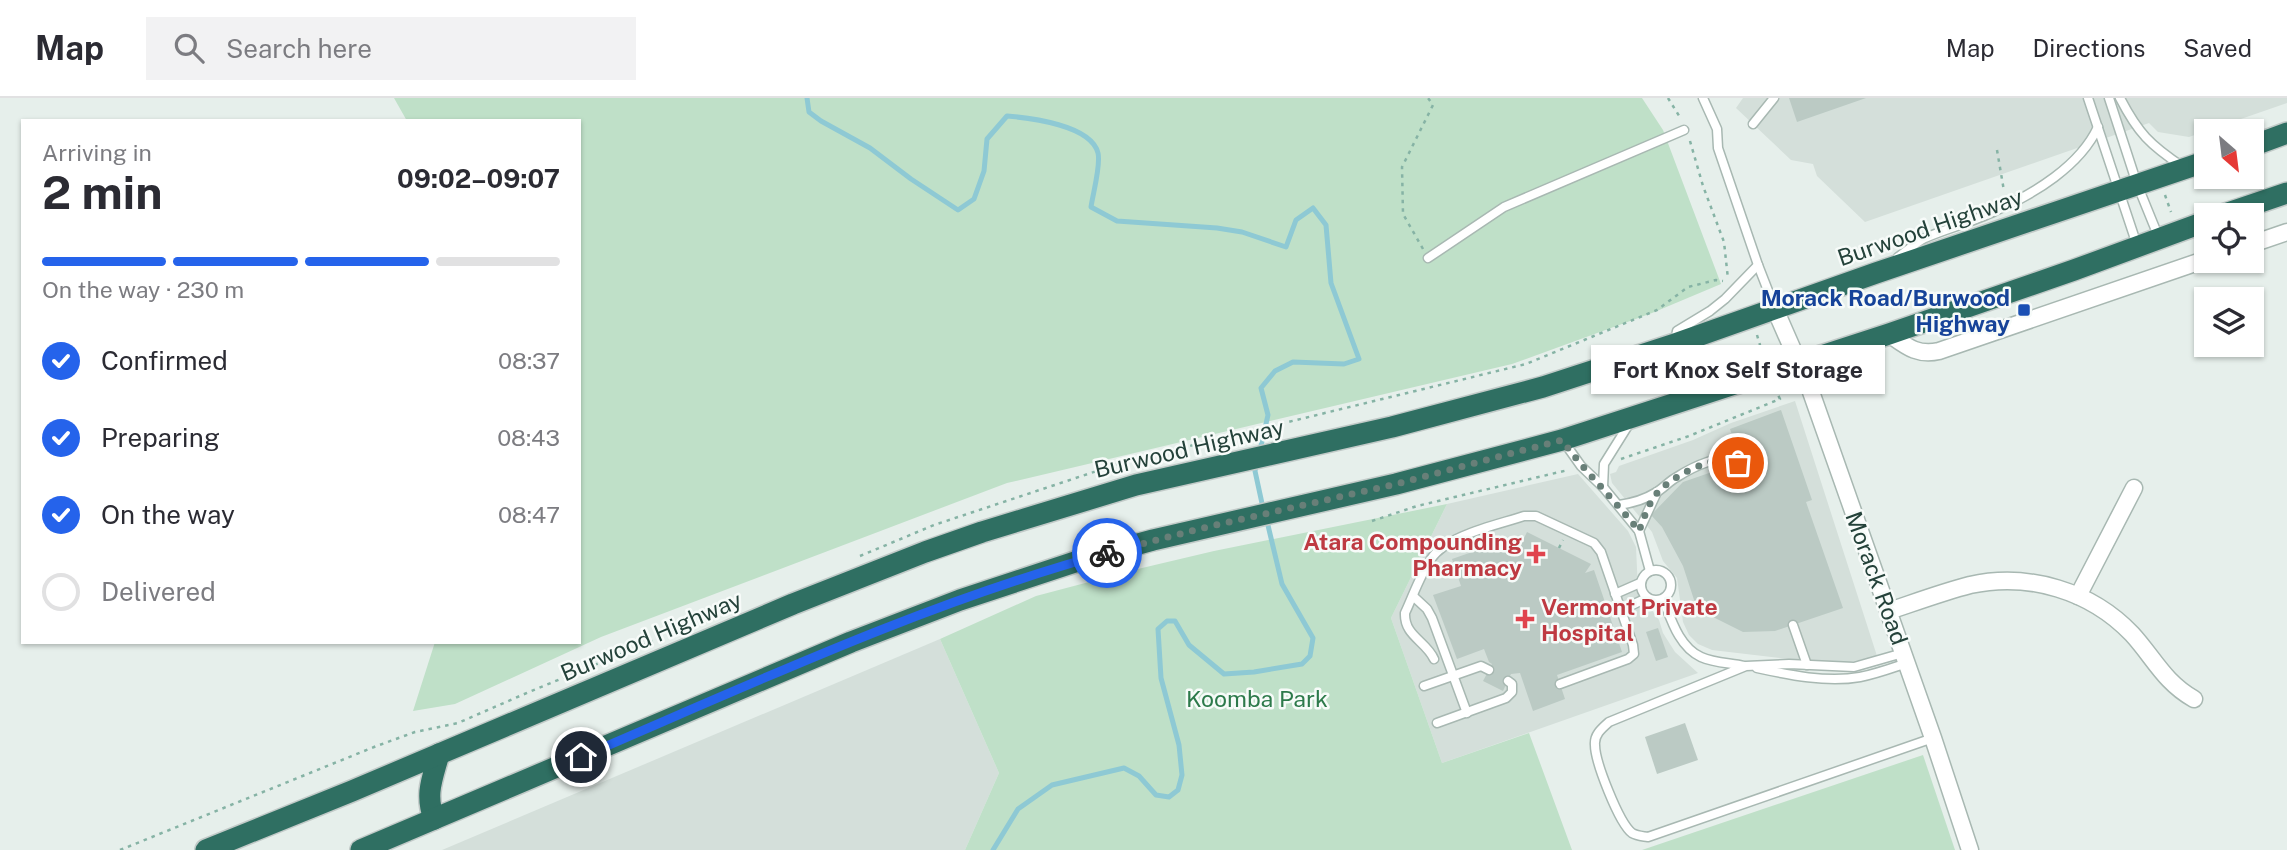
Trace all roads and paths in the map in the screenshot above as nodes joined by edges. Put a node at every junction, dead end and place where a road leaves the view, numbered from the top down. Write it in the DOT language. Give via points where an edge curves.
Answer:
graph roads {
  1 [pos="1428,98"];
  2 [pos="1668,98"];
  3 [pos="1703,98"];
  4 [pos="1774,98"];
  5 [pos="2088,98"];
  6 [pos="2109,98"];
  7 [pos="2120,98"];
  8 [pos="1753,124"];
  9 [pos="2098,127"];
  10 [pos="1684,130"];
  11 [pos="2287,133"];
  12 [pos="2264,142"];
  13 [pos="1997,150"];
  14 [pos="2194,165"];
  15 [pos="2185,168"];
  16 [pos="2128,187"];
  17 [pos="2163,189"];
  18 [pos="2004,191"];
  19 [pos="2287,193"];
  20 [pos="2257,203"];
  21 [pos="2171,212"];
  22 [pos="2194,225"];
  23 [pos="2287,232"];
  24 [pos="2159,238"];
  25 [pos="2264,240"];
  26 [pos="2137,246"];
  27 [pos="1428,258"];
  28 [pos="2194,263"];
  29 [pos="1758,265"];
  30 [pos="1876,273"];
  31 [pos="1775,309"];
  32 [pos="1752,318"];
  33 [pos="1889,334"];
  34 [pos="1675,344"];
  35 [pos="1799,364"];
  36 [pos="1770,373"];
  37 [pos="1780,399"];
  38 [pos="1633,417"];
  39 [pos="1562,440"];
  40 [pos="1738,463"];
  41 [pos="1603,487"];
  42 [pos="2134,488"];
  43 [pos="1657,492"];
  44 [pos="1020,496"];
  45 [pos="1619,505"];
  46 [pos="1639,531"];
  47 [pos="1650,571"];
  48 [pos="1640,583"];
  49 [pos="1615,594"];
  50 [pos="1413,596"];
  51 [pos="2078,596"];
  52 [pos="1647,598"];
  53 [pos="1662,599"];
  54 [pos="1621,610"];
  55 [pos="1889,611"];
  56 [pos="1793,625"];
  57 [pos="1905,658"];
  58 [pos="1433,659"];
  59 [pos="1807,665"];
  60 [pos="1746,666"];
  61 [pos="1489,670"];
  62 [pos="1562,673"];
  63 [pos="1454,675"];
  64 [pos="1508,681"];
  65 [pos="551,683"];
  66 [pos="1424,686"];
  67 [pos="2194,699"];
  68 [pos="1467,713"];
  69 [pos="1437,723"];
  70 [pos="1933,738"];
  71 [pos="439,754"];
  72 [pos="434,820"];
  73 [pos="120,850"];
  74 [pos="206,850"];
  75 [pos="361,850"];
  76 [pos="1970,850"];
  1 -- 27 [label="path" via="1433,105 1402,167 1404,214"];
  2 -- 10 [label="path"];
  3 -- 29 [label="lane" via="1717,129 1718,148"];
  4 -- 8 [label="lane"];
  5 -- 9 [label="lane"];
  6 -- 16 [label="lane"];
  7 -- 15 [label="lane" via="2146,139"];
  9 -- 16 [label="lane"];
  9 -- 30 [label="lane" via="2074,161 2042,185 1996,211 1922,239"];
  10 -- 27 [label="lane" via="1504,208"];
  10 -- 44 [label="path" via="1724,242 1728,283 1716,280 1688,287 1657,310 1526,364 1201,442"];
  11 -- 12 [label="highway"];
  13 -- 18 [label="path"];
  14 -- 15 [label="highway, Burwood Highway"];
  15 -- 16 [label="highway, Burwood Highway"];
  16 -- 24 [label="lane"];
  16 -- 26 [label="lane"];
  16 -- 30 [label="highway, Burwood Highway"];
  17 -- 21 [label="path"];
  19 -- 20 [label="highway"];
  22 -- 24 [label="highway"];
  23 -- 25 [label="street"];
  24 -- 26 [label="highway"];
  26 -- 33 [label="highway"];
  28 -- 33 [label="street" via="1939,351 1926,354 1908,348"];
  29 -- 31 [label="lane"];
  29 -- 34 [label="lane" via="1725,299 1677,331"];
  30 -- 31 [label="highway, Burwood Highway"];
  31 -- 32 [label="highway, Burwood Highway"];
  31 -- 35 [label="street, Morack Road"];
  32 -- 34 [label="highway, Burwood Highway"];
  32 -- 36 [label="path"];
  33 -- 35 [label="highway"];
  34 -- 71 [label="highway, Burwood Highway" via="1487,403 1136,485 925,552"];
  35 -- 36 [label="highway"];
  35 -- 55 [label="street, Morack Road"];
  36 -- 37 [label="path"];
  36 -- 38 [label="highway"];
  38 -- 39 [label="highway"];
  38 -- 41 [label="lane" via="1604,464"];
  39 -- 41 [label="lane"];
  39 -- 72 [label="highway" via="1087,558 908,618"];
  40 -- 43 [label="lane" via="1727,458 1691,470"];
  41 -- 45 [label="lane"];
  42 -- 51 [label="street"];
  43 -- 45 [label="lane"];
  43 -- 46 [label="lane"];
  45 -- 46 [label="lane"];
  46 -- 47 [label="lane"];
  47 -- 48 [label="lane"];
  47 -- 53 [label="lane" via="1660,570 1669,577 1670,590"];
  48 -- 49 [label="lane"];
  48 -- 52 [label="lane"];
  49 -- 50 [label="lane" via="1594,543 1536,516 1524,516 1440,548"];
  49 -- 54 [label="lane"];
  50 -- 58 [label="lane" via="1405,621"];
  50 -- 63 [label="lane" via="1432,618"];
  51 -- 55 [label="street" via="2032,582 1998,581 1948,591"];
  51 -- 67 [label="street" via="2115,619 2170,682"];
  52 -- 53 [label="lane"];
  52 -- 54 [label="lane"];
  53 -- 60 [label="lane" via="1689,649 1700,657"];
  54 -- 62 [label="lane" via="1634,654 1563,683"];
  55 -- 57 [label="street, Morack Road"];
  56 -- 59 [label="lane"];
  57 -- 59 [label="lane" via="1854,667"];
  57 -- 60 [label="lane" via="1859,677 1789,675"];
  57 -- 70 [label="street, Morack Road"];
  59 -- 60 [label="lane"];
  60 -- 70 [label="lane" via="1609,723 1597,733 1595,746 1602,771 1626,827 1635,835 1648,837 1674,829"];
  61 -- 63 [label="lane" via="1480,666"];
  63 -- 66 [label="lane"];
  63 -- 68 [label="lane"];
  64 -- 68 [label="lane" via="1512,692 1506,698"];
  65 -- 73 [label="path" via="458,723 374,747"];
  68 -- 69 [label="lane"];
  70 -- 76 [label="street, Morack Road"];
  71 -- 72 [label="highway" via="428,790"];
  71 -- 74 [label="highway, Burwood Highway"];
  72 -- 75 [label="highway"];
}
